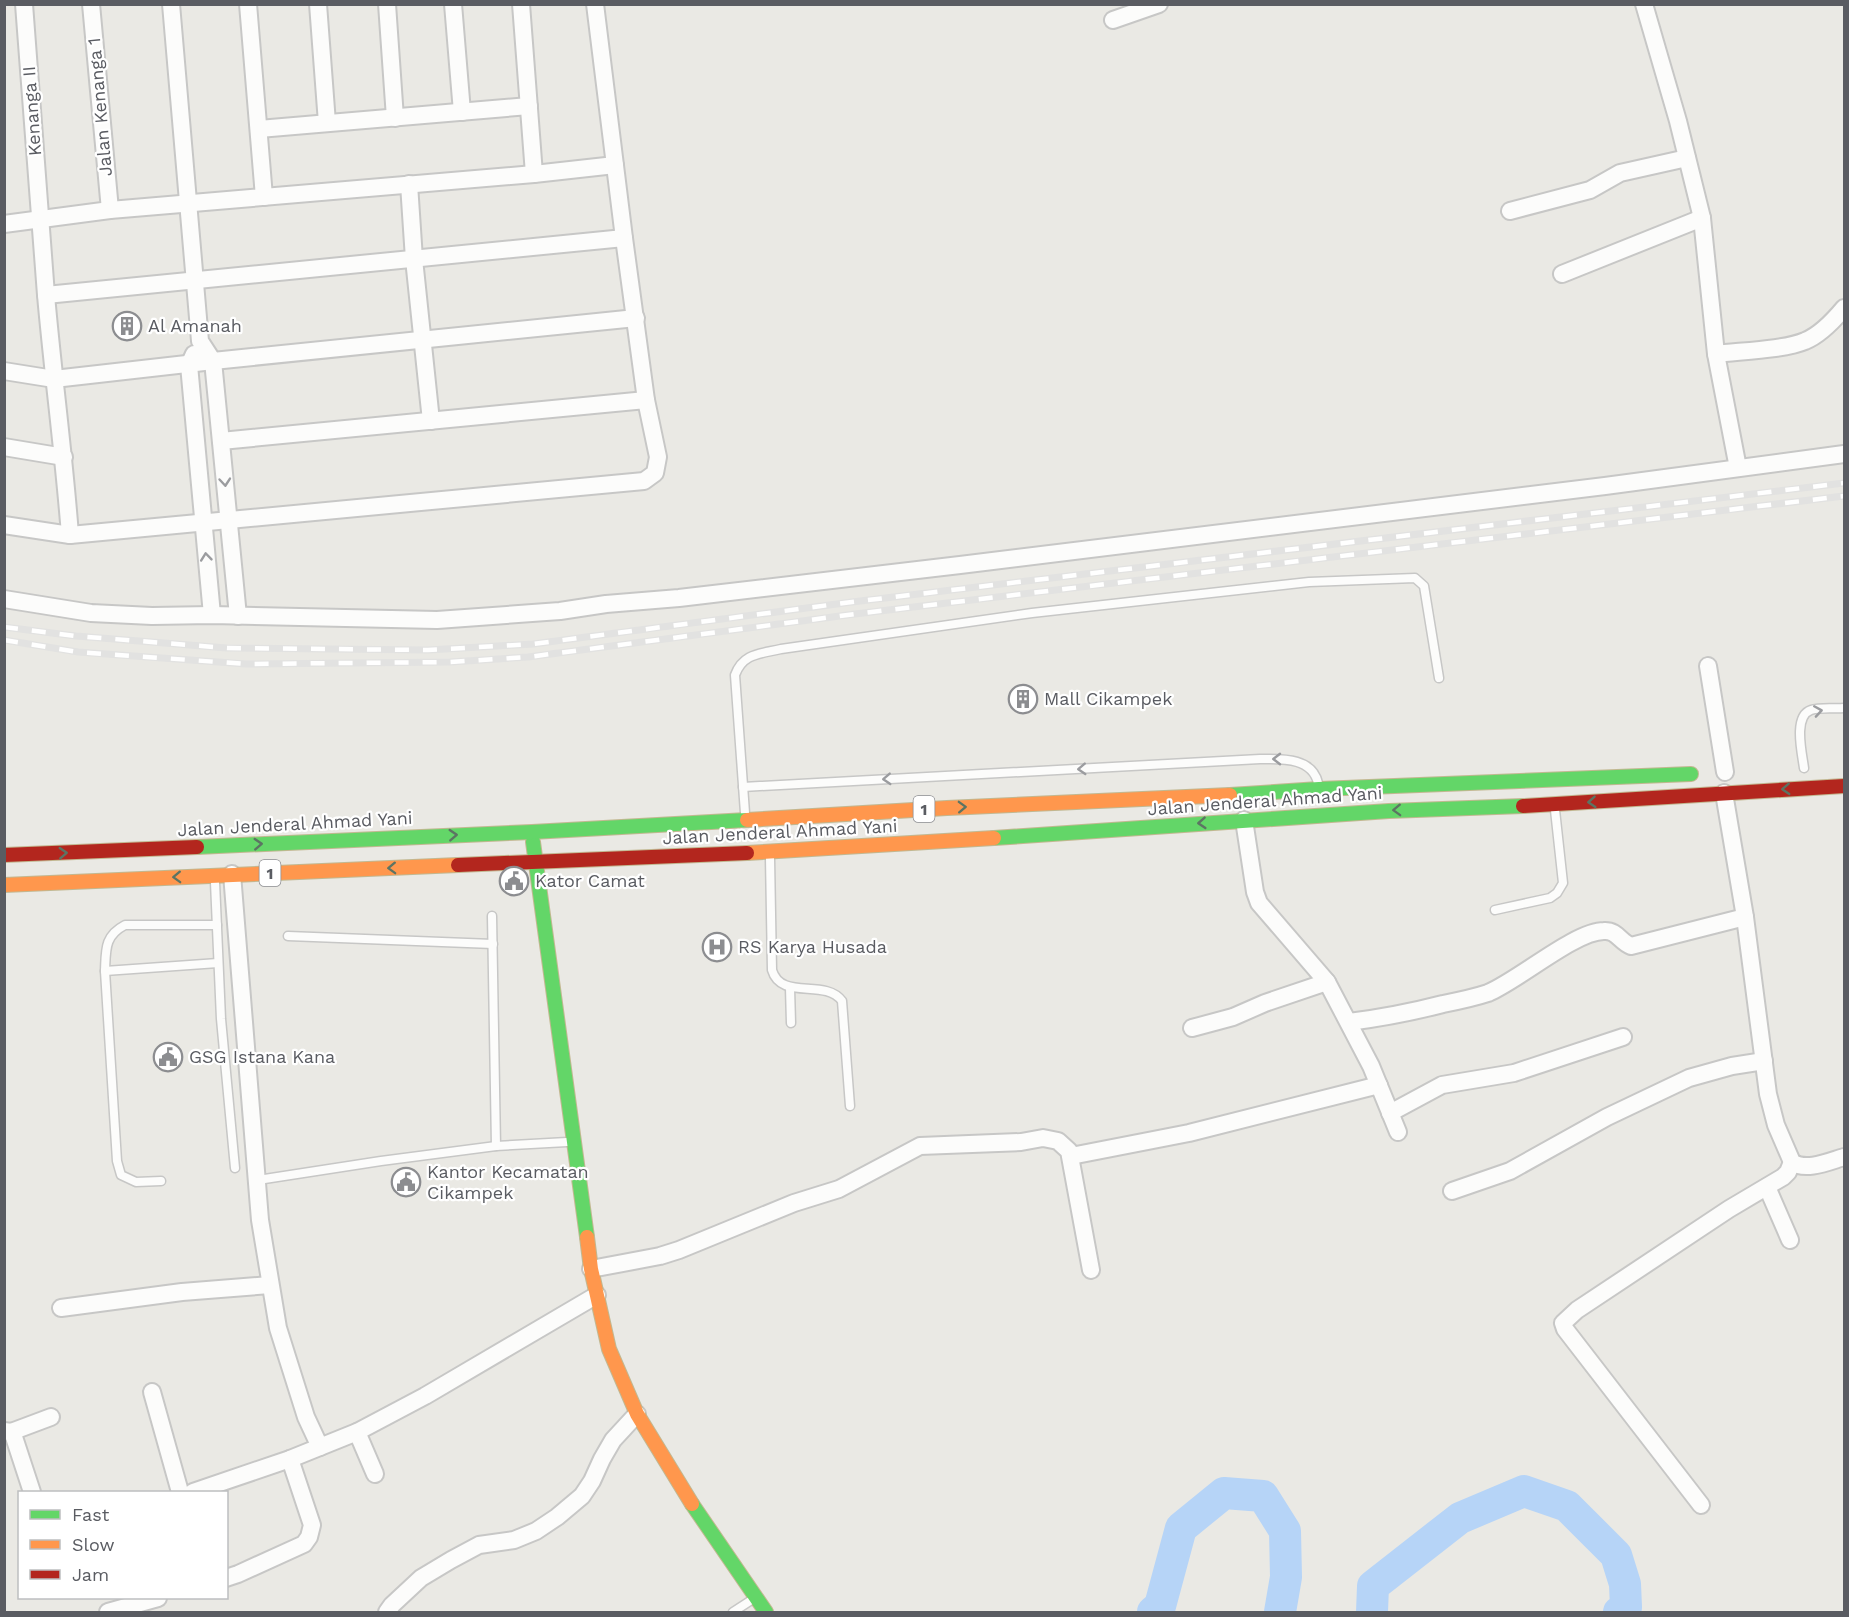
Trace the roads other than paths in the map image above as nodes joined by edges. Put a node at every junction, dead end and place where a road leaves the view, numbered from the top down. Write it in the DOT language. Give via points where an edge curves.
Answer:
graph roads {
  1 [pos="24,4"];
  2 [pos="91,4"];
  3 [pos="171,4"];
  4 [pos="248,4"];
  5 [pos="318,4"];
  6 [pos="387,4"];
  7 [pos="453,4"];
  8 [pos="521,4"];
  9 [pos="595,4"];
  10 [pos="1159,4"];
  11 [pos="1644,4"];
  12 [pos="1113,20"];
  13 [pos="530,106"];
  14 [pos="462,112"];
  15 [pos="395,118"];
  16 [pos="327,123"];
  17 [pos="259,129"];
  18 [pos="1687,158"];
  19 [pos="615,165"];
  20 [pos="534,174"];
  21 [pos="409,184"];
  22 [pos="264,197"];
  23 [pos="190,204"];
  24 [pos="110,210"];
  25 [pos="1510,211"];
  26 [pos="40,218"];
  27 [pos="1702,218"];
  28 [pos="4,224"];
  29 [pos="624,238"];
  30 [pos="414,259"];
  31 [pos="1562,274"];
  32 [pos="194,280"];
  33 [pos="46,295"];
  34 [pos="1845,308"];
  35 [pos="636,318"];
  36 [pos="422,340"];
  37 [pos="200,341"];
  38 [pos="1716,354"];
  39 [pos="213,361"];
  40 [pos="189,365"];
  41 [pos="4,371"];
  42 [pos="54,379"];
  43 [pos="646,400"];
  44 [pos="431,421"];
  45 [pos="221,441"];
  46 [pos="4,447"];
  47 [pos="1845,454"];
  48 [pos="64,457"];
  49 [pos="1738,468"];
  50 [pos="228,520"];
  51 [pos="203,522"];
  52 [pos="4,525"];
  53 [pos="70,536"];
  54 [pos="4,599"];
  55 [pos="212,615"];
  56 [pos="238,616"];
  57 [pos="1708,666"];
  58 [pos="1439,678"];
  59 [pos="1845,708"];
  60 [pos="1803,768"];
  61 [pos="1721,772"];
  62 [pos="1845,786"];
  63 [pos="743,787"];
  64 [pos="1319,789"];
  65 [pos="1724,793"];
  66 [pos="1554,805"];
  67 [pos="851,813"];
  68 [pos="746,819"];
  69 [pos="1244,820"];
  70 [pos="532,832"];
  71 [pos="855,846"];
  72 [pos="770,851"];
  73 [pos="4,855"];
  74 [pos="535,862"];
  75 [pos="232,874"];
  76 [pos="215,875"];
  77 [pos="4,885"];
  78 [pos="1495,910"];
  79 [pos="492,916"];
  80 [pos="1744,917"];
  81 [pos="217,925"];
  82 [pos="288,936"];
  83 [pos="493,944"];
  84 [pos="218,963"];
  85 [pos="105,971"];
  86 [pos="1327,982"];
  87 [pos="790,988"];
  88 [pos="1349,1022"];
  89 [pos="791,1023"];
  90 [pos="1192,1028"];
  91 [pos="1623,1037"];
  92 [pos="1764,1061"];
  93 [pos="1379,1085"];
  94 [pos="850,1106"];
  95 [pos="1390,1113"];
  96 [pos="1398,1132"];
  97 [pos="574,1142"];
  98 [pos="496,1146"];
  99 [pos="1071,1156"];
  100 [pos="1845,1157"];
  101 [pos="1792,1162"];
  102 [pos="235,1168"];
  103 [pos="258,1180"];
  104 [pos="161,1181"];
  105 [pos="1767,1187"];
  106 [pos="1452,1191"];
  107 [pos="1790,1240"];
  108 [pos="591,1269"];
  109 [pos="1091,1270"];
  110 [pos="270,1285"];
  111 [pos="597,1294"];
  112 [pos="61,1308"];
  113 [pos="152,1392"];
  114 [pos="637,1414"];
  115 [pos="51,1417"];
  116 [pos="8,1431"];
  117 [pos="357,1432"];
  118 [pos="320,1447"];
  119 [pos="290,1459"];
  120 [pos="375,1474"];
  121 [pos="32,1491"];
  122 [pos="180,1491"];
  123 [pos="196,1491"];
  124 [pos="1701,1504"];
  125 [pos="228,1578"];
  126 [pos="755,1598"];
  127 [pos="154,1599"];
  128 [pos="108,1612"];
  129 [pos="387,1612"];
  130 [pos="733,1612"];
  131 [pos="766,1612"];
  1 -- 26 [label="street, Kenanga II"];
  2 -- 24 [label="street, Jalan Kenanga 1"];
  3 -- 23 [label="street"];
  4 -- 17 [label="street"];
  5 -- 16 [label="street"];
  6 -- 15 [label="street"];
  7 -- 14 [label="street"];
  8 -- 13 [label="street"];
  9 -- 19 [label="street"];
  10 -- 12 [label="street"];
  11 -- 18 [label="street"];
  13 -- 14 [label="street"];
  13 -- 20 [label="street"];
  14 -- 15 [label="street"];
  15 -- 16 [label="street"];
  16 -- 17 [label="street"];
  17 -- 22 [label="street"];
  18 -- 25 [label="street" via="1620,173 1590,190"];
  18 -- 27 [label="street"];
  19 -- 20 [label="street"];
  19 -- 29 [label="street"];
  20 -- 21 [label="street"];
  21 -- 22 [label="street"];
  21 -- 30 [label="street"];
  22 -- 23 [label="street"];
  23 -- 24 [label="street"];
  23 -- 32 [label="street"];
  24 -- 26 [label="street"];
  26 -- 28 [label="street"];
  26 -- 33 [label="street, Kenanga II"];
  27 -- 31 [label="street"];
  27 -- 38 [label="street"];
  29 -- 30 [label="street"];
  29 -- 35 [label="street"];
  30 -- 32 [label="street"];
  30 -- 36 [label="street"];
  32 -- 33 [label="street"];
  32 -- 37 [label="street"];
  33 -- 42 [label="street, Kenanga II"];
  34 -- 38 [label="street" via="1805,341"];
  35 -- 36 [label="street"];
  35 -- 43 [label="street"];
  36 -- 39 [label="street"];
  36 -- 44 [label="street"];
  37 -- 39 [label="street"];
  37 -- 40 [label="street"];
  38 -- 49 [label="street"];
  39 -- 40 [label="street"];
  39 -- 45 [label="street"];
  40 -- 42 [label="street"];
  40 -- 51 [label="street"];
  41 -- 42 [label="street"];
  42 -- 48 [label="street, Kenanga II"];
  43 -- 44 [label="street"];
  43 -- 50 [label="street" via="658,457 655,473 644,481"];
  44 -- 45 [label="street"];
  45 -- 50 [label="street, one-way"];
  46 -- 48 [label="street"];
  47 -- 49 [label="street"];
  48 -- 53 [label="street, Kenanga II"];
  49 -- 56 [label="street" via="560,611 437,620"];
  50 -- 51 [label="street"];
  50 -- 56 [label="street"];
  51 -- 53 [label="street"];
  55 -- 51 [label="street, one-way"];
  52 -- 53 [label="street"];
  54 -- 55 [label="street" via="91,612"];
  55 -- 56 [label="street"];
  57 -- 61 [label="street"];
  58 -- 63 [label="lane" via="1424,586 1415,578 1309,582 1044,611 781,649 750,656 739,664 735,675"];
  60 -- 59 [label="lane, one-way" via="1803,716 1810,710"];
  61 -- 64 [label="highway, Jalan Jenderal Ahmad Yani / 1"];
  62 -- 65 [label="highway, Jalan Jenderal Ahmad Yani / 1, one-way"];
  64 -- 63 [label="lane, one-way" via="1313,771 1288,759"];
  63 -- 68 [label="lane"];
  67 -- 64 [label="highway, Jalan Jenderal Ahmad Yani / 1, one-way"];
  65 -- 66 [label="highway, Jalan Jenderal Ahmad Yani / 1, one-way"];
  65 -- 80 [label="street"];
  66 -- 69 [label="highway, Jalan Jenderal Ahmad Yani / 1, one-way"];
  66 -- 78 [label="lane" via="1561,887 1550,898"];
  67 -- 68 [label="highway, Jalan Jenderal Ahmad Yani / 1"];
  67 -- 71 [label="highway"];
  68 -- 70 [label="highway, Jalan Jenderal Ahmad Yani / 1"];
  69 -- 71 [label="highway, Jalan Jenderal Ahmad Yani / 1, one-way"];
  69 -- 86 [label="street" via="1259,903"];
  73 -- 70 [label="highway, Jalan Jenderal Ahmad Yani / 1, one-way"];
  70 -- 74 [label="highway"];
  71 -- 72 [label="highway, Jalan Jenderal Ahmad Yani / 1"];
  72 -- 74 [label="highway, Jalan Jenderal Ahmad Yani / 1"];
  72 -- 87 [label="lane" via="772,970 778,982"];
  74 -- 75 [label="highway, Jalan Jenderal Ahmad Yani / 1, one-way"];
  74 -- 97 [label="highway"];
  75 -- 76 [label="highway, Jalan Jenderal Ahmad Yani / 1"];
  75 -- 103 [label="street"];
  76 -- 77 [label="highway, Jalan Jenderal Ahmad Yani / 1, one-way"];
  76 -- 81 [label="lane"];
  79 -- 83 [label="lane"];
  80 -- 88 [label="street" via="1630,946 1618,935 1603,930 1566,946 1488,993 1387,1018"];
  80 -- 92 [label="street"];
  81 -- 84 [label="lane"];
  81 -- 85 [label="lane" via="126,925 116,930 106,944"];
  82 -- 83 [label="lane"];
  83 -- 98 [label="lane"];
  84 -- 85 [label="lane"];
  84 -- 102 [label="lane"];
  85 -- 104 [label="lane" via="117,1161 121,1175 136,1182"];
  86 -- 88 [label="street"];
  86 -- 90 [label="street"];
  87 -- 89 [label="lane"];
  87 -- 94 [label="lane" via="828,992 842,1001"];
  88 -- 93 [label="street"];
  91 -- 95 [label="street" via="1514,1073 1442,1084"];
  92 -- 101 [label="street" via="1776,1125"];
  92 -- 106 [label="street" via="1689,1078 1510,1171"];
  93 -- 95 [label="street"];
  93 -- 99 [label="street" via="1189,1133"];
  95 -- 96 [label="street"];
  97 -- 98 [label="lane"];
  97 -- 108 [label="highway"];
  98 -- 103 [label="lane"];
  99 -- 108 [label="street" via="1058,1141 1043,1138 920,1146 839,1189 794,1203 694,1245"];
  99 -- 109 [label="street"];
  100 -- 101 [label="street" via="1806,1166"];
  101 -- 105 [label="street" via="1788,1172"];
  103 -- 110 [label="street"];
  105 -- 107 [label="street"];
  105 -- 124 [label="street" via="1577,1310 1563,1323"];
  108 -- 111 [label="highway"];
  110 -- 112 [label="street"];
  110 -- 118 [label="street" via="289,1366"];
  111 -- 114 [label="highway" via="609,1349"];
  111 -- 117 [label="street"];
  113 -- 122 [label="street"];
  114 -- 126 [label="highway"];
  114 -- 129 [label="street" via="613,1440 582,1496 557,1517 537,1531 514,1540 479,1545 451,1560 421,1578"];
  115 -- 116 [label="street"];
  116 -- 121 [label="street" via="14,1437"];
  117 -- 118 [label="street"];
  117 -- 120 [label="street"];
  118 -- 119 [label="street"];
  119 -- 123 [label="street"];
  119 -- 125 [label="street" via="312,1525 309,1537 304,1544"];
  126 -- 130 [label="lane"];
  126 -- 131 [label="highway"];
  127 -- 128 [label="street"];
}
